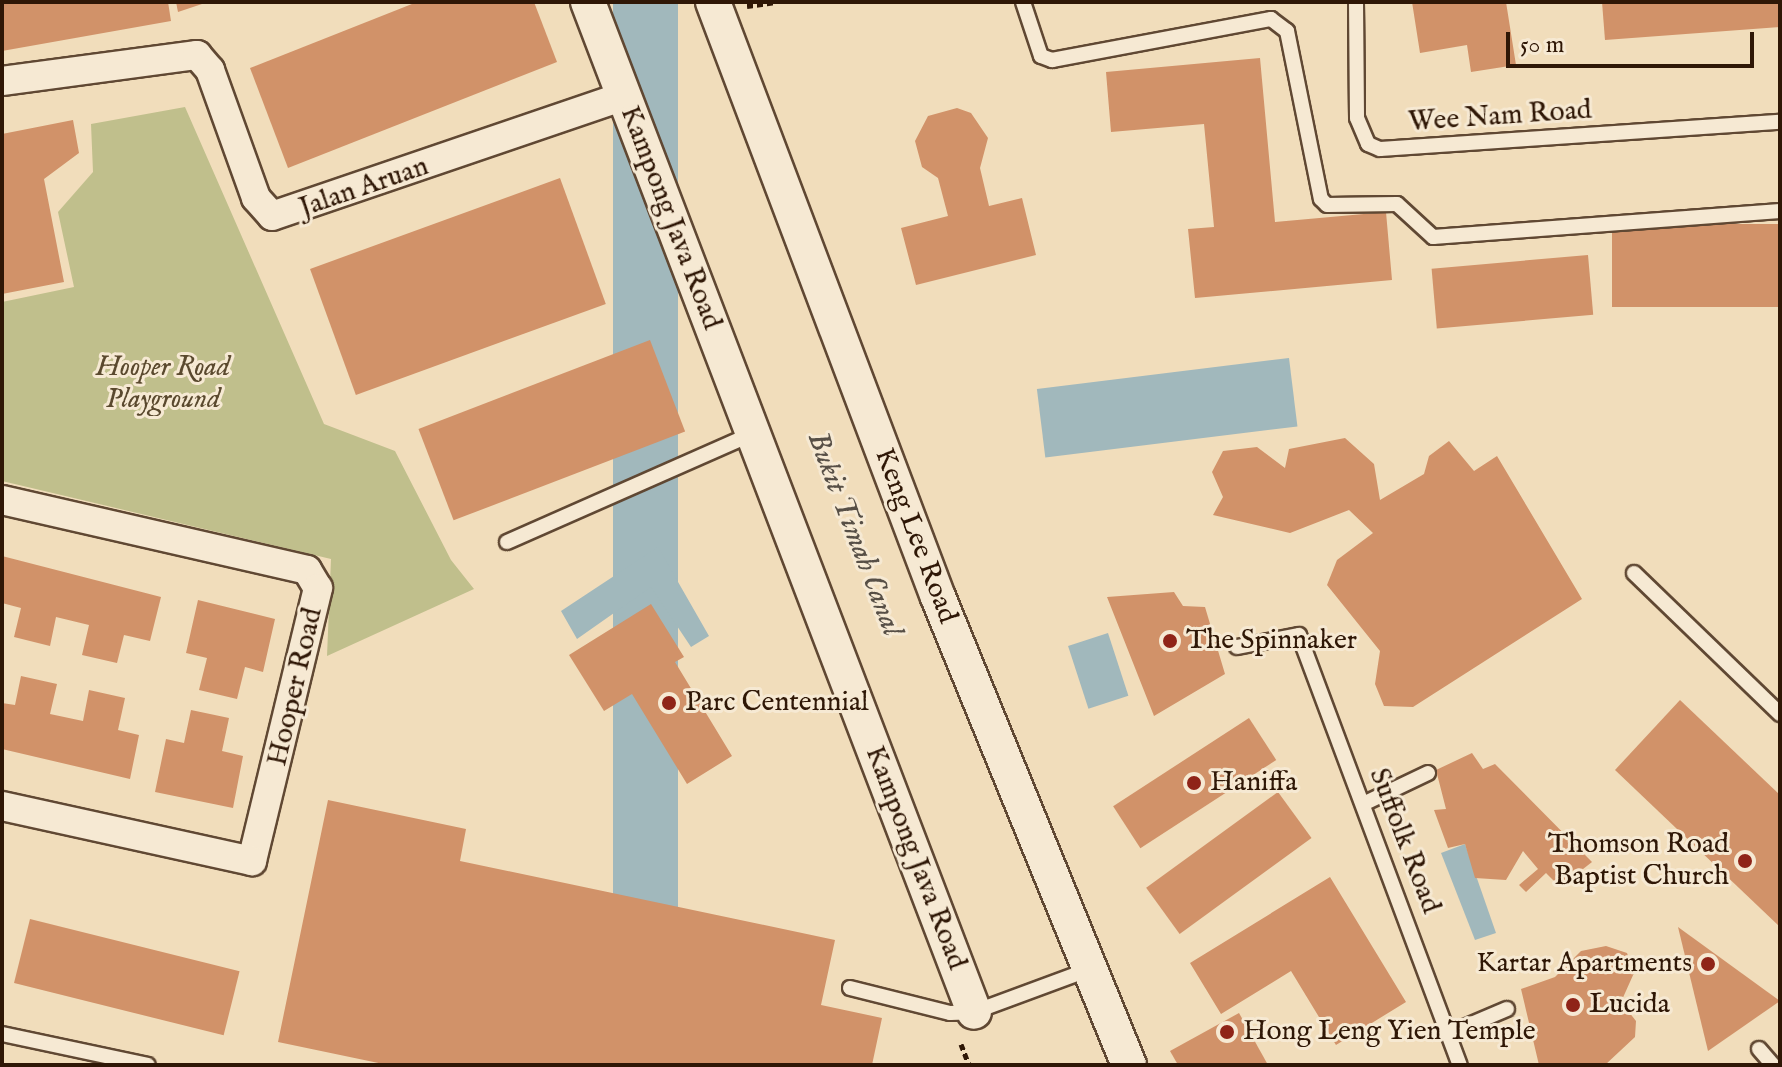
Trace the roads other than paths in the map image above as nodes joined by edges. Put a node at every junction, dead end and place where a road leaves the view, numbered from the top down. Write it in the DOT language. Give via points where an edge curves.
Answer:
graph roads {
  1 [pos="588,2"];
  2 [pos="1023,2"];
  3 [pos="1356,2"];
  4 [pos="726,4"];
  5 [pos="2,81"];
  6 [pos="624,96"];
  7 [pos="1780,122"];
  8 [pos="1780,211"];
  9 [pos="752,434"];
  10 [pos="2,500"];
  11 [pos="507,542"];
  12 [pos="1634,573"];
  13 [pos="1237,647"];
  14 [pos="1780,714"];
  15 [pos="1428,773"];
  16 [pos="1363,804"];
  17 [pos="2,806"];
  18 [pos="1089,970"];
  19 [pos="850,988"];
  20 [pos="1507,1009"];
  21 [pos="975,1011"];
  22 [pos="2,1034"];
  23 [pos="1448,1034"];
  24 [pos="1759,1049"];
  25 [pos="148,1065"];
  26 [pos="1129,1065"];
  27 [pos="1460,1065"];
  28 [pos="1773,1065"];
  1 -- 6 [label="street, Kampong Java Road"];
  2 -- 8 [label="lane" via="1041,56 1052,60 1271,19 1287,31 1321,199 1327,205 1397,204 1433,237"];
  3 -- 7 [label="lane, Wee Nam Road" via="1357,118 1368,144 1380,149"];
  4 -- 18 [label="street, Keng Lee Road" via="938,597"];
  5 -- 6 [label="street, Jalan Aruan" via="197,55 210,70 256,198 272,216"];
  6 -- 9 [label="street, Kampong Java Road"];
  9 -- 11 [label="lane"];
  9 -- 21 [label="street, Kampong Java Road"];
  10 -- 17 [label="street, Hooper Road" via="307,570 318,588 252,861"];
  12 -- 14 [label="lane"];
  13 -- 16 [label="lane, Suffolk Road" via="1299,635"];
  15 -- 16 [label="lane"];
  16 -- 23 [label="lane, Suffolk Road"];
  18 -- 21 [label="lane"];
  18 -- 26 [label="street, Keng Lee Road"];
  19 -- 21 [label="lane" via="950,1013"];
  20 -- 23 [label="lane"];
  22 -- 25 [label="lane"];
  23 -- 27 [label="lane, Suffolk Road"];
  24 -- 28 [label="lane"];
}
